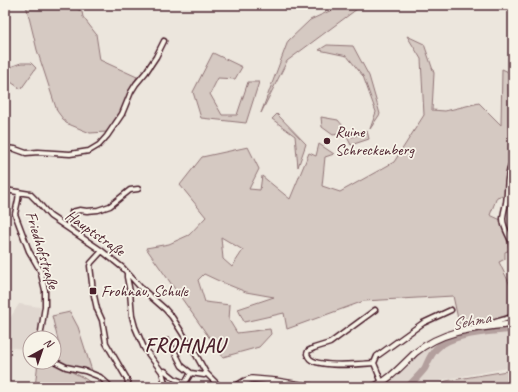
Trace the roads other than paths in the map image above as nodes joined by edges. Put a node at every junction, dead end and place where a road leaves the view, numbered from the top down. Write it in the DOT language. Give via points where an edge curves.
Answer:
graph roads {
  1 [pos="164,41"];
  2 [pos="5,148"];
  3 [pos="511,166"];
  4 [pos="138,189"];
  5 [pos="5,190"];
  6 [pos="18,192"];
  7 [pos="67,227"];
  8 [pos="102,251"];
  9 [pos="513,252"];
  10 [pos="127,273"];
  11 [pos="375,310"];
  12 [pos="451,310"];
  13 [pos="513,316"];
  14 [pos="513,324"];
  15 [pos="487,327"];
  16 [pos="41,330"];
  17 [pos="163,342"];
  18 [pos="374,363"];
  19 [pos="62,365"];
  20 [pos="162,372"];
  21 [pos="191,373"];
  22 [pos="206,373"];
  23 [pos="382,383"];
  24 [pos="276,384"];
  25 [pos="111,387"];
  26 [pos="129,387"];
  27 [pos="166,387"];
  28 [pos="220,387"];
  29 [pos="235,387"];
  30 [pos="313,387"];
  31 [pos="372,387"];
  1 -- 2 [label="street" via="153,62 131,92 122,114 99,145 89,151 70,154 26,153"];
  3 -- 9 [label="street" via="503,217"];
  4 -- 7 [label="street" via="130,190 110,206 98,210 72,212 73,218"];
  5 -- 6 [label="street, Hauptstraße"];
  6 -- 7 [label="street, Hauptstraße" via="30,194 50,216"];
  6 -- 16 [label="street, Friedhofstraße" via="15,214 29,251 40,270 45,290"];
  7 -- 8 [label="street, Hauptstraße"];
  8 -- 10 [label="street, Hauptstraße"];
  8 -- 26 [label="street" via="90,266 93,291 106,343"];
  10 -- 20 [label="street, Hauptstraße" via="135,327 144,348"];
  10 -- 22 [label="street" via="172,317"];
  11 -- 18 [label="street" via="330,343 314,348 307,354 310,360 315,362 340,365"];
  12 -- 18 [label="street" via="423,323 377,356"];
  13 -- 15 [label="street" via="490,323"];
  14 -- 15 [label="main road"];
  15 -- 23 [label="main road" via="462,330 431,342"];
  17 -- 21 [label="street" via="170,343 182,366"];
  18 -- 23 [label="street"];
  19 -- 25 [label="street" via="100,377"];
  20 -- 21 [label="street" via="165,371 174,379 185,382"];
  20 -- 27 [label="street, Hauptstraße"];
  21 -- 22 [label="street"];
  22 -- 28 [label="street"];
  23 -- 31 [label="main road"];
  24 -- 29 [label="main road" via="252,380"];
  24 -- 30 [label="main road"];
}
